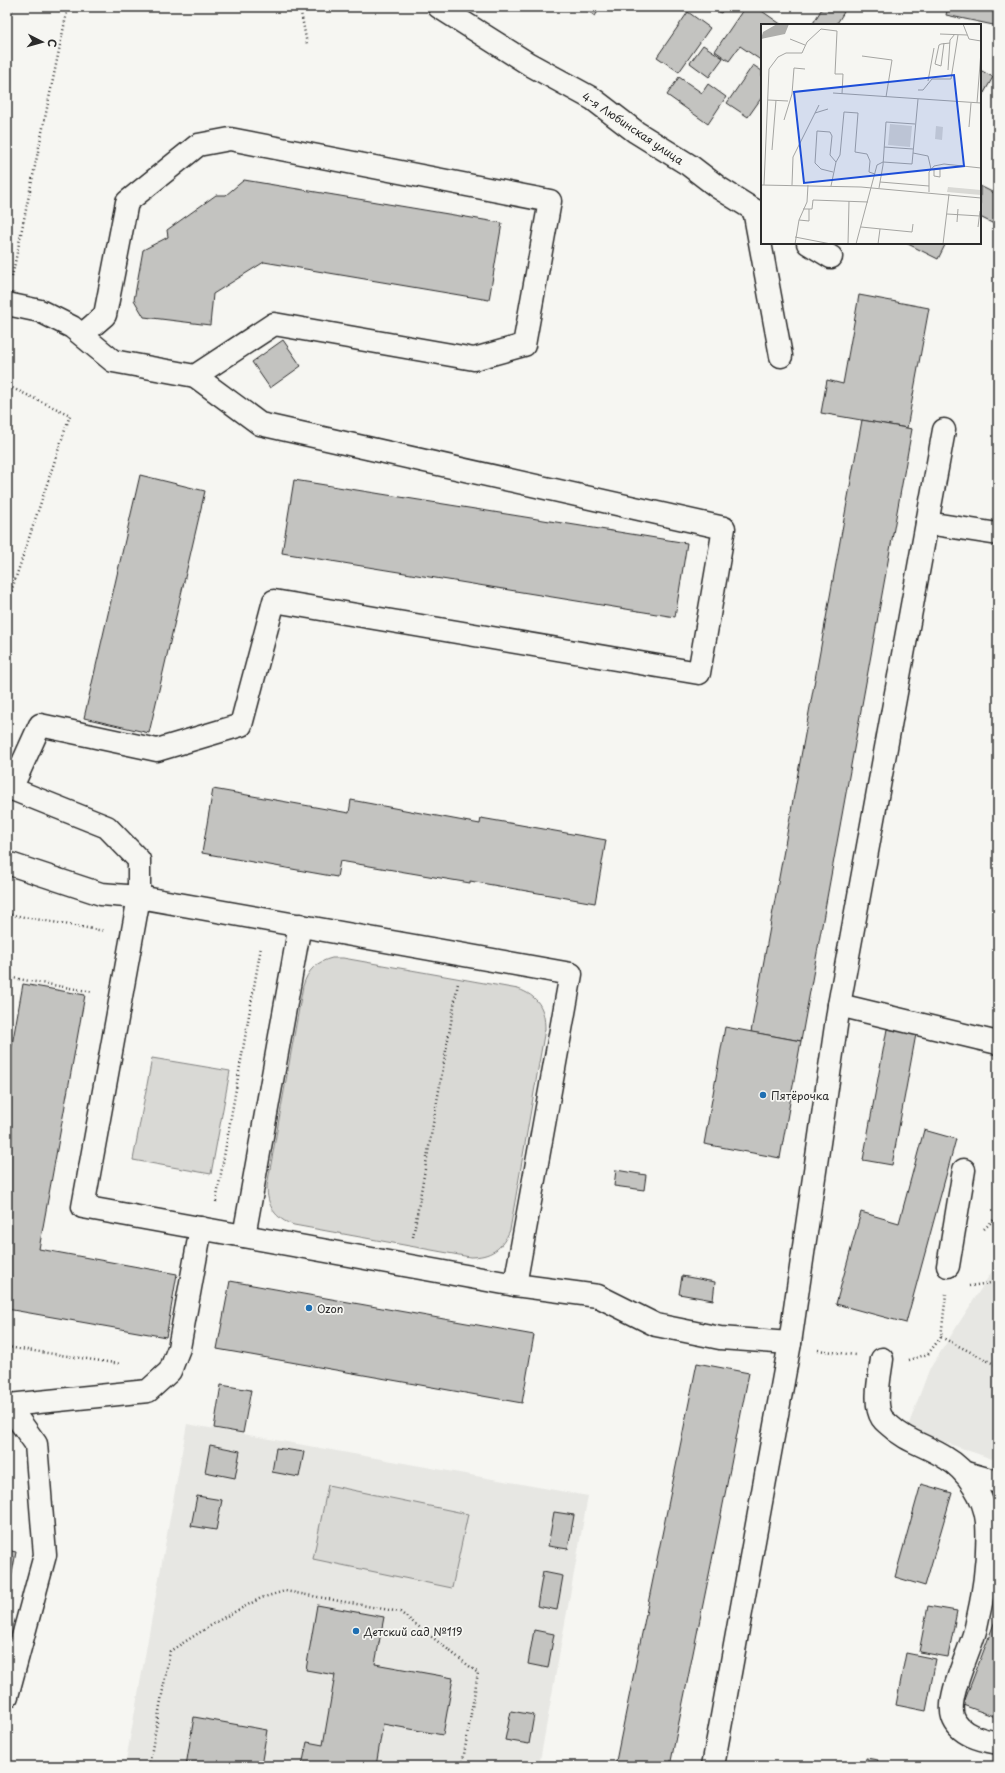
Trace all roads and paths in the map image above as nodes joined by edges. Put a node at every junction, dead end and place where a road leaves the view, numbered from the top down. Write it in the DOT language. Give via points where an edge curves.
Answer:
graph roads {
  1 [pos="14,7"];
  2 [pos="68,7"];
  3 [pos="300,7"];
  4 [pos="439,7"];
  5 [pos="9,14"];
  6 [pos="308,44"];
  7 [pos="758,213"];
  8 [pos="761,232"];
  9 [pos="763,244"];
  10 [pos="810,244"];
  11 [pos="831,257"];
  12 [pos="12,278"];
  13 [pos="7,304"];
  14 [pos="82,335"];
  15 [pos="781,356"];
  16 [pos="7,366"];
  17 [pos="195,376"];
  18 [pos="944,430"];
  19 [pos="927,523"];
  20 [pos="998,534"];
  21 [pos="7,604"];
  22 [pos="9,788"];
  23 [pos="7,863"];
  24 [pos="139,897"];
  25 [pos="7,914"];
  26 [pos="266,919"];
  27 [pos="300,925"];
  28 [pos="132,936"];
  29 [pos="463,954"];
  30 [pos="7,977"];
  31 [pos="121,997"];
  32 [pos="839,1005"];
  33 [pos="998,1042"];
  34 [pos="964,1170"];
  35 [pos="998,1216"];
  36 [pos="206,1229"];
  37 [pos="979,1234"];
  38 [pos="244,1236"];
  39 [pos="408,1265"];
  40 [pos="948,1266"];
  41 [pos="998,1282"];
  42 [pos="515,1284"];
  43 [pos="968,1286"];
  44 [pos="941,1337"];
  45 [pos="790,1343"];
  46 [pos="7,1347"];
  47 [pos="882,1359"];
  48 [pos="124,1364"];
  49 [pos="998,1366"];
  50 [pos="8,1404"];
  51 [pos="966,1473"];
  52 [pos="998,1482"];
  53 [pos="7,1696"];
  54 [pos="998,1743"];
  55 [pos="149,1766"];
  56 [pos="462,1766"];
  57 [pos="713,1766"];
  1 -- 5 [label="path"];
  2 -- 12 [label="path"];
  3 -- 6 [label="path"];
  4 -- 7 [label="street, 4-я Любинская улица" via="529,64 593,99 636,132"];
  7 -- 8 [label="street"];
  9 -- 15 [label="street"];
  10 -- 11 [label="street"];
  13 -- 14 [label="street" via="40,311"];
  14 -- 17 [label="street" via="113,361"];
  14 -- 17 [label="street" via="105,315 127,202 198,145 230,139 550,201 524,345 474,359 274,324"];
  16 -- 21 [label="path" via="10,387 70,415"];
  17 -- 22 [label="street" via="260,424 724,528 699,673 274,601 241,726 157,750 40,725"];
  18 -- 19 [label="street"];
  19 -- 20 [label="street"];
  19 -- 32 [label="street"];
  22 -- 24 [label="street" via="107,827 139,860"];
  23 -- 24 [label="street" via="101,894"];
  24 -- 26 [label="street"];
  24 -- 28 [label="street"];
  25 -- 28 [label="path"];
  26 -- 27 [label="street"];
  26 -- 36 [label="path"];
  27 -- 29 [label="street"];
  27 -- 38 [label="street"];
  28 -- 31 [label="street"];
  29 -- 39 [label="path"];
  29 -- 42 [label="street" via="571,974"];
  30 -- 31 [label="path"];
  31 -- 36 [label="street" via="83,1207"];
  32 -- 33 [label="street"];
  32 -- 45 [label="street"];
  34 -- 40 [label="street"];
  35 -- 37 [label="path"];
  36 -- 38 [label="street"];
  36 -- 50 [label="street" via="179,1348 170,1371 148,1391"];
  38 -- 39 [label="street"];
  39 -- 42 [label="street"];
  40 -- 44 [label="path"];
  41 -- 43 [label="path"];
  42 -- 45 [label="street" via="598,1296 656,1325 720,1338"];
  44 -- 47 [label="path" via="928,1354 903,1362"];
  44 -- 49 [label="path"];
  45 -- 47 [label="path"];
  45 -- 57 [label="street"];
  46 -- 48 [label="path"];
  47 -- 51 [label="street" via="878,1399 882,1418 898,1434 946,1458"];
  50 -- 53 [label="street" via="36,1444 45,1555"];
  51 -- 52 [label="street"];
  51 -- 54 [label="street" via="979,1494 987,1521 987,1569 976,1628 952,1701 953,1718 963,1730 975,1738"];
  55 -- 56 [label="path" via="170,1651 261,1598 285,1591 400,1612 478,1673"];
}
